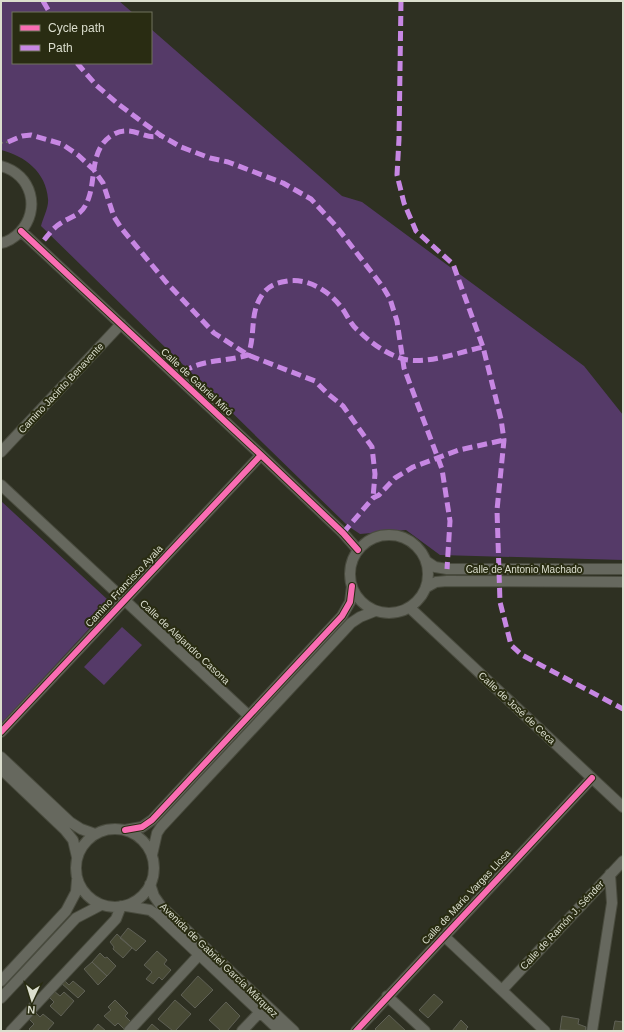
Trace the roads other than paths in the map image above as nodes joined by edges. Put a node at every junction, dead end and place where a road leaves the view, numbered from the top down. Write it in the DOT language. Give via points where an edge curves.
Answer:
graph roads {
  1 [pos="2,166"];
  2 [pos="21,231"];
  3 [pos="1,243"];
  4 [pos="121,324"];
  5 [pos="1,452"];
  6 [pos="261,455"];
  7 [pos="1,485"];
  8 [pos="358,550"];
  9 [pos="426,561"];
  10 [pos="623,569"];
  11 [pos="623,582"];
  12 [pos="352,586"];
  13 [pos="427,587"];
  14 [pos="124,600"];
  15 [pos="410,608"];
  16 [pos="375,611"];
  17 [pos="249,716"];
  18 [pos="1,732"];
  19 [pos="1,757"];
  20 [pos="1,769"];
  21 [pos="592,778"];
  22 [pos="623,807"];
  23 [pos="125,830"];
  24 [pos="96,834"];
  25 [pos="152,855"];
  26 [pos="77,857"];
  27 [pos="623,861"];
  28 [pos="610,874"];
  29 [pos="77,880"];
  30 [pos="150,884"];
  31 [pos="101,905"];
  32 [pos="124,906"];
  33 [pos="444,936"];
  34 [pos="199,955"];
  35 [pos="1,981"];
  36 [pos="502,990"];
  37 [pos="387,996"];
  38 [pos="1,998"];
  39 [pos="260,1012"];
  40 [pos="10,1031"];
  41 [pos="129,1031"];
  42 [pos="242,1031"];
  43 [pos="280,1031"];
  44 [pos="294,1031"];
  45 [pos="356,1031"];
  46 [pos="425,1031"];
  47 [pos="545,1031"];
  48 [pos="592,1031"];
  1 -- 2 [label="street" via="23,179 30,192 31,214 27,225"];
  2 -- 3 [label="street" via="15,237"];
  2 -- 4 [label="street, Calle de Gabriel Miró"];
  4 -- 5 [label="street, Camino Jacinto Benavente"];
  4 -- 6 [label="street, Calle de Gabriel Miró"];
  6 -- 8 [label="street, Calle de Gabriel Miró"];
  6 -- 14 [label="street, Camino Francisco Ayala"];
  7 -- 14 [label="street, Calle de Alejandro Casona"];
  8 -- 9 [label="street" via="370,540 385,535 399,536 416,546"];
  8 -- 12 [label="street" via="351,564"];
  9 -- 10 [label="street, Calle de Antonio Machado" via="435,568 447,569"];
  9 -- 13 [label="street" via="429,571"];
  11 -- 13 [label="street, Calle de Antonio Machado" via="447,581 436,582"];
  12 -- 16 [label="street" via="364,604"];
  12 -- 17 [label="street" via="350,602 342,616"];
  13 -- 15 [label="street"];
  14 -- 17 [label="street, Calle de Alejandro Casona"];
  14 -- 18 [label="street, Camino Francisco Ayala"];
  15 -- 16 [label="street" via="400,612"];
  15 -- 21 [label="street, Calle de José de Ceca"];
  16 -- 25 [label="street" via="351,623 161,827"];
  17 -- 23 [label="street" via="152,820 142,827"];
  19 -- 24 [label="street" via="70,822"];
  20 -- 26 [label="street" via="65,830 73,840"];
  21 -- 22 [label="street, Calle de José de Ceca"];
  21 -- 33 [label="street, Calle de Mario Vargas Llosa"];
  23 -- 24 [label="street" via="111,829"];
  23 -- 25 [label="street" via="145,842"];
  24 -- 26 [label="street" via="84,844"];
  25 -- 30 [label="street" via="154,865"];
  26 -- 29 [label="street"];
  27 -- 28 [label="street, Calle de Ramón J. Sénder"];
  28 -- 36 [label="street, Calle de Ramón J. Sénder"];
  28 -- 48 [label="street" via="612,903"];
  29 -- 31 [label="street" via="89,898"];
  29 -- 35 [label="street" via="76,892 66,911"];
  30 -- 32 [label="street" via="137,900"];
  30 -- 44 [label="street, Avenida de Gabriel García Márquez" via="161,906"];
  31 -- 32 [label="street"];
  31 -- 38 [label="street" via="76,918"];
  32 -- 34 [label="street, Avenida de Gabriel García Márquez" via="150,910"];
  32 -- 40 [label="street" via="116,919"];
  33 -- 36 [label="street"];
  33 -- 37 [label="street, Calle de Mario Vargas Llosa"];
  34 -- 39 [label="street, Avenida de Gabriel García Márquez"];
  34 -- 41 [label="street"];
  36 -- 47 [label="street"];
  37 -- 45 [label="street, Calle de Mario Vargas Llosa"];
  37 -- 46 [label="street"];
  39 -- 42 [label="street"];
  39 -- 43 [label="street, Avenida de Gabriel García Márquez"];
}
